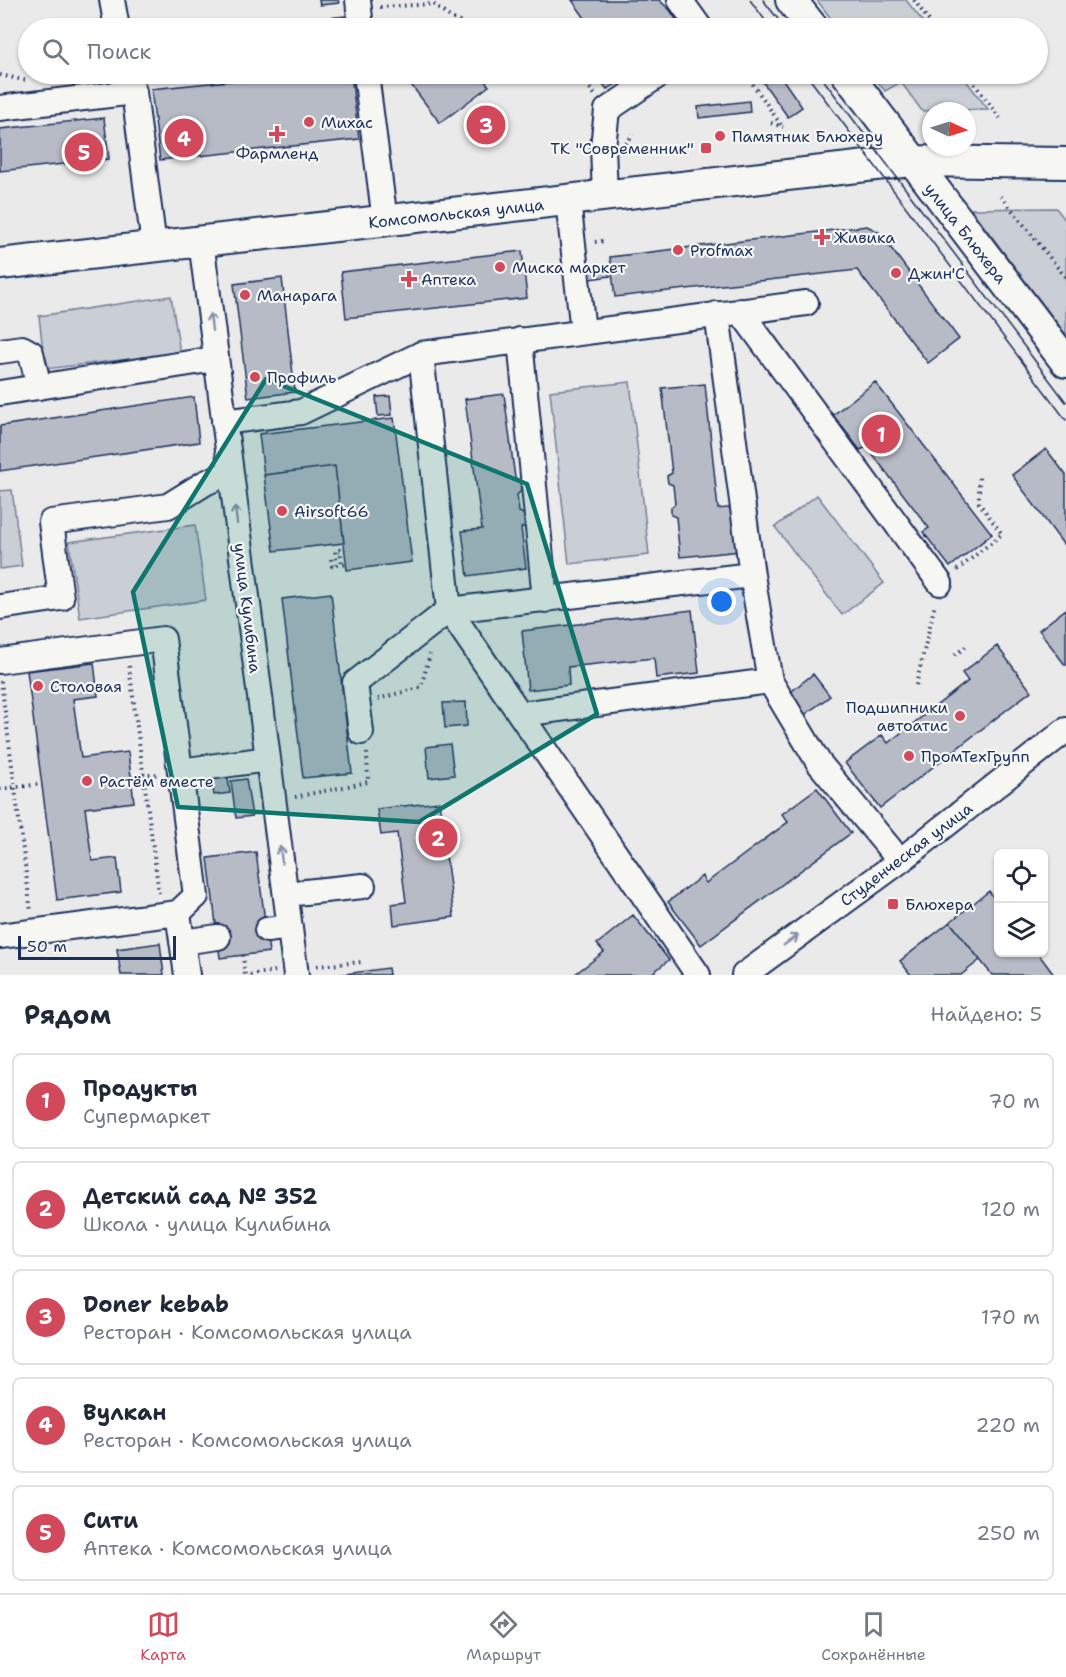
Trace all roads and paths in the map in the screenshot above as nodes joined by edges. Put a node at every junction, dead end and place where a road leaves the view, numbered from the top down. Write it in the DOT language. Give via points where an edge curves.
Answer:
graph roads {
  1 [pos="112,0"];
  2 [pos="680,0"];
  3 [pos="791,0"];
  4 [pos="914,0"];
  5 [pos="368,4"];
  6 [pos="115,18"];
  7 [pos="450,18"];
  8 [pos="693,18"];
  9 [pos="805,18"];
  10 [pos="927,18"];
  11 [pos="126,84"];
  12 [pos="131,84"];
  13 [pos="367,84"];
  14 [pos="645,84"];
  15 [pos="753,84"];
  16 [pos="854,84"];
  17 [pos="974,84"];
  18 [pos="0,108"];
  19 [pos="1000,118"];
  20 [pos="771,123"];
  21 [pos="633,134"];
  22 [pos="627,145"];
  23 [pos="911,161"];
  24 [pos="1066,163"];
  25 [pos="605,196"];
  26 [pos="1001,196"];
  27 [pos="568,201"];
  28 [pos="385,221"];
  29 [pos="201,241"];
  30 [pos="154,246"];
  31 [pos="0,264"];
  32 [pos="1066,278"];
  33 [pos="806,303"];
  34 [pos="728,313"];
  35 [pos="583,331"];
  36 [pos="520,340"];
  37 [pos="0,351"];
  38 [pos="421,354"];
  39 [pos="215,359"];
  40 [pos="1066,362"];
  41 [pos="39,387"];
  42 [pos="0,393"];
  43 [pos="224,422"];
  44 [pos="230,472"];
  45 [pos="979,477"];
  46 [pos="331,559"];
  47 [pos="347,564"];
  48 [pos="752,575"];
  49 [pos="940,583"];
  50 [pos="545,600"];
  51 [pos="0,607"];
  52 [pos="449,610"];
  53 [pos="968,645"];
  54 [pos="955,655"];
  55 [pos="0,661"];
  56 [pos="128,663"];
  57 [pos="0,672"];
  58 [pos="770,681"];
  59 [pos="916,685"];
  60 [pos="520,714"];
  61 [pos="1066,730"];
  62 [pos="361,732"];
  63 [pos="268,759"];
  64 [pos="180,771"];
  65 [pos="144,776"];
  66 [pos="131,777"];
  67 [pos="42,784"];
  68 [pos="14,788"];
  69 [pos="0,789"];
  70 [pos="900,861"];
  71 [pos="363,886"];
  72 [pos="286,894"];
  73 [pos="159,897"];
  74 [pos="178,913"];
  75 [pos="43,914"];
  76 [pos="0,936"];
  77 [pos="218,937"];
  78 [pos="182,942"];
  79 [pos="243,955"];
  80 [pos="362,962"];
  81 [pos="297,971"];
  82 [pos="187,975"];
  83 [pos="245,975"];
  84 [pos="250,975"];
  85 [pos="698,975"];
  86 [pos="744,975"];
  1 -- 6 [label="street"];
  2 -- 8 [label="street"];
  3 -- 9 [label="main road"];
  4 -- 10 [label="path"];
  5 -- 7 [label="path" via="433,4"];
  11 -- 18 [label="street"];
  12 -- 30 [label="street"];
  13 -- 28 [label="street"];
  14 -- 25 [label="street" via="607,110 603,147"];
  15 -- 20 [label="path" via="783,128"];
  16 -- 23 [label="main road, улица Блюхера"];
  17 -- 19 [label="path"];
  21 -- 22 [label="path"];
  23 -- 24 [label="main road, Комсомольская улица"];
  23 -- 25 [label="main road, Комсомольская улица"];
  23 -- 40 [label="main road, улица Блюхера"];
  25 -- 27 [label="main road, Комсомольская улица"];
  26 -- 32 [label="path"];
  27 -- 28 [label="main road, Комсомольская улица"];
  27 -- 35 [label="street"];
  28 -- 29 [label="main road, Комсомольская улица"];
  29 -- 30 [label="main road, Комсомольская улица"];
  39 -- 29 [label="street, улица Кулибина, one-way"];
  30 -- 31 [label="main road, Комсомольская улица"];
  33 -- 34 [label="street"];
  34 -- 35 [label="street"];
  34 -- 48 [label="street"];
  34 -- 49 [label="street"];
  35 -- 36 [label="street"];
  36 -- 38 [label="street"];
  36 -- 50 [label="street"];
  37 -- 41 [label="street" via="22,348 31,352"];
  38 -- 43 [label="street" via="301,412"];
  38 -- 52 [label="street"];
  39 -- 41 [label="street"];
  39 -- 43 [label="street, улица Кулибина"];
  41 -- 42 [label="street"];
  43 -- 44 [label="street, улица Кулибина"];
  44 -- 51 [label="street" via="168,506 51,522 61,598"];
  63 -- 44 [label="street, улица Кулибина, one-way"];
  45 -- 49 [label="path" via="979,503 1002,534"];
  46 -- 47 [label="path" via="332,566 337,565 335,551 340,550 342,565"];
  48 -- 50 [label="street"];
  48 -- 58 [label="street"];
  49 -- 59 [label="path"];
  50 -- 52 [label="street"];
  52 -- 60 [label="street"];
  52 -- 62 [label="street" via="355,683"];
  53 -- 54 [label="path"];
  55 -- 64 [label="street" via="163,639"];
  56 -- 65 [label="path"];
  57 -- 68 [label="path"];
  58 -- 60 [label="street"];
  58 -- 70 [label="street" via="819,763"];
  60 -- 85 [label="street"];
  61 -- 70 [label="street, Студенческая улица"];
  63 -- 64 [label="street"];
  72 -- 63 [label="street, улица Кулибина, one-way"];
  64 -- 65 [label="path"];
  64 -- 74 [label="street" via="196,896"];
  65 -- 66 [label="path"];
  65 -- 73 [label="path"];
  67 -- 68 [label="path"];
  68 -- 69 [label="path"];
  68 -- 75 [label="path" via="31,915"];
  86 -- 70 [label="street, Студенческая улица, one-way"];
  71 -- 72 [label="street"];
  72 -- 81 [label="street, улица Кулибина" via="278,929"];
  74 -- 76 [label="street"];
  74 -- 78 [label="street"];
  77 -- 78 [label="street"];
  78 -- 82 [label="street"];
  79 -- 83 [label="path"];
  80 -- 81 [label="path"];
  81 -- 84 [label="path"];
}
